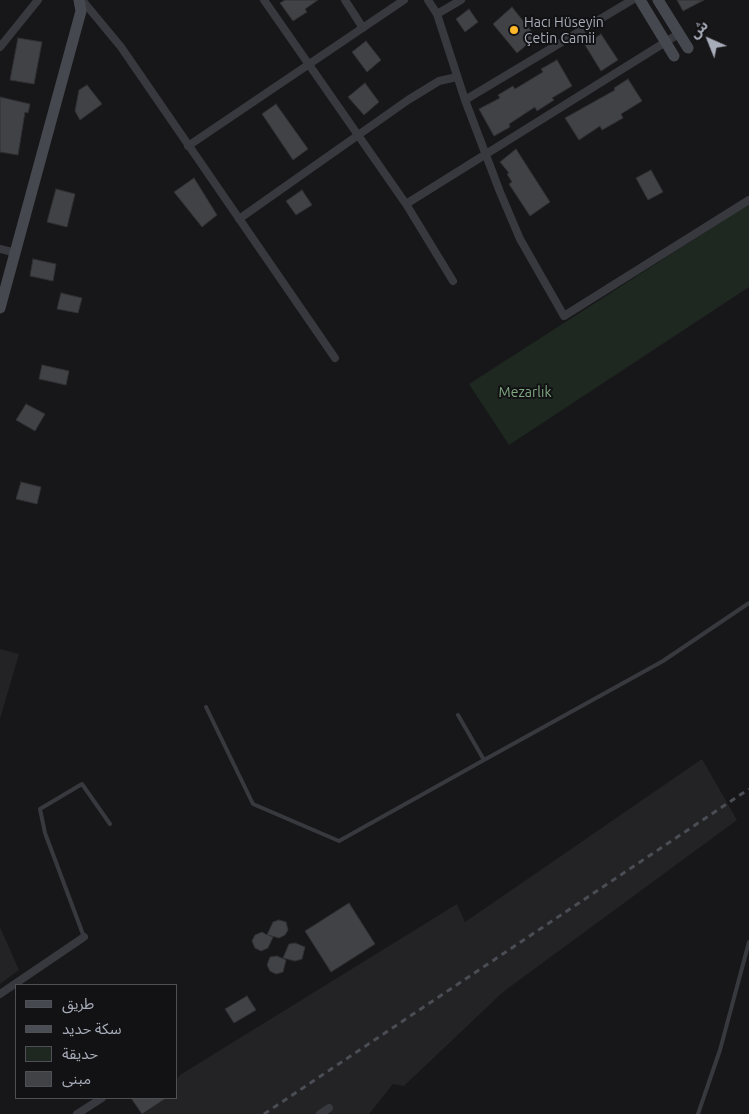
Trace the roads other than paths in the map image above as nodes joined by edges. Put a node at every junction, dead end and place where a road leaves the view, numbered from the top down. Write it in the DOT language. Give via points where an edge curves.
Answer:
graph roads {
  1 [pos="38,0"];
  2 [pos="80,0"];
  3 [pos="264,0"];
  4 [pos="345,0"];
  5 [pos="404,0"];
  6 [pos="428,0"];
  7 [pos="461,0"];
  8 [pos="632,0"];
  9 [pos="640,0"];
  10 [pos="658,0"];
  11 [pos="437,14"];
  12 [pos="363,28"];
  13 [pos="680,33"];
  14 [pos="665,42"];
  15 [pos="0,47"];
  16 [pos="688,48"];
  17 [pos="674,56"];
  18 [pos="309,64"];
  19 [pos="457,77"];
  20 [pos="465,100"];
  21 [pos="358,134"];
  22 [pos="188,146"];
  23 [pos="485,154"];
  24 [pos="749,200"];
  25 [pos="406,204"];
  26 [pos="239,219"];
  27 [pos="0,249"];
  28 [pos="16,253"];
  29 [pos="453,281"];
  30 [pos="0,308"];
  31 [pos="334,358"];
  32 [pos="749,603"];
  33 [pos="206,707"];
  34 [pos="458,715"];
  35 [pos="484,760"];
  36 [pos="110,824"];
  37 [pos="84,937"];
  38 [pos="749,942"];
  39 [pos="0,994"];
  40 [pos="100,1099"];
  41 [pos="329,1108"];
  42 [pos="77,1114"];
  43 [pos="320,1114"];
  44 [pos="698,1114"];
  1 -- 15 [label="street"];
  2 -- 22 [label="street" via="120,47"];
  2 -- 28 [label="street" via="81,11"];
  3 -- 18 [label="street"];
  4 -- 12 [label="street"];
  5 -- 12 [label="street"];
  6 -- 11 [label="street"];
  7 -- 11 [label="street"];
  8 -- 20 [label="street"];
  9 -- 14 [label="street"];
  10 -- 13 [label="street"];
  11 -- 19 [label="street"];
  12 -- 18 [label="street"];
  13 -- 14 [label="street"];
  13 -- 16 [label="street"];
  14 -- 17 [label="street"];
  14 -- 23 [label="street"];
  18 -- 21 [label="street"];
  18 -- 22 [label="street"];
  19 -- 20 [label="street"];
  19 -- 21 [label="street" via="439,81"];
  20 -- 23 [label="street"];
  21 -- 25 [label="street"];
  21 -- 26 [label="street"];
  22 -- 26 [label="street"];
  23 -- 24 [label="street" via="520,239 564,316"];
  23 -- 25 [label="street"];
  25 -- 29 [label="street"];
  26 -- 31 [label="street"];
  27 -- 28 [label="street"];
  28 -- 30 [label="street"];
  32 -- 35 [label="lane" via="663,661"];
  33 -- 35 [label="lane" via="253,804 339,841"];
  34 -- 35 [label="lane"];
  36 -- 37 [label="lane" via="82,784 40,809 45,833"];
  37 -- 39 [label="street"];
  38 -- 44 [label="lane" via="720,1050"];
  40 -- 42 [label="street"];
  41 -- 43 [label="street"];
}
